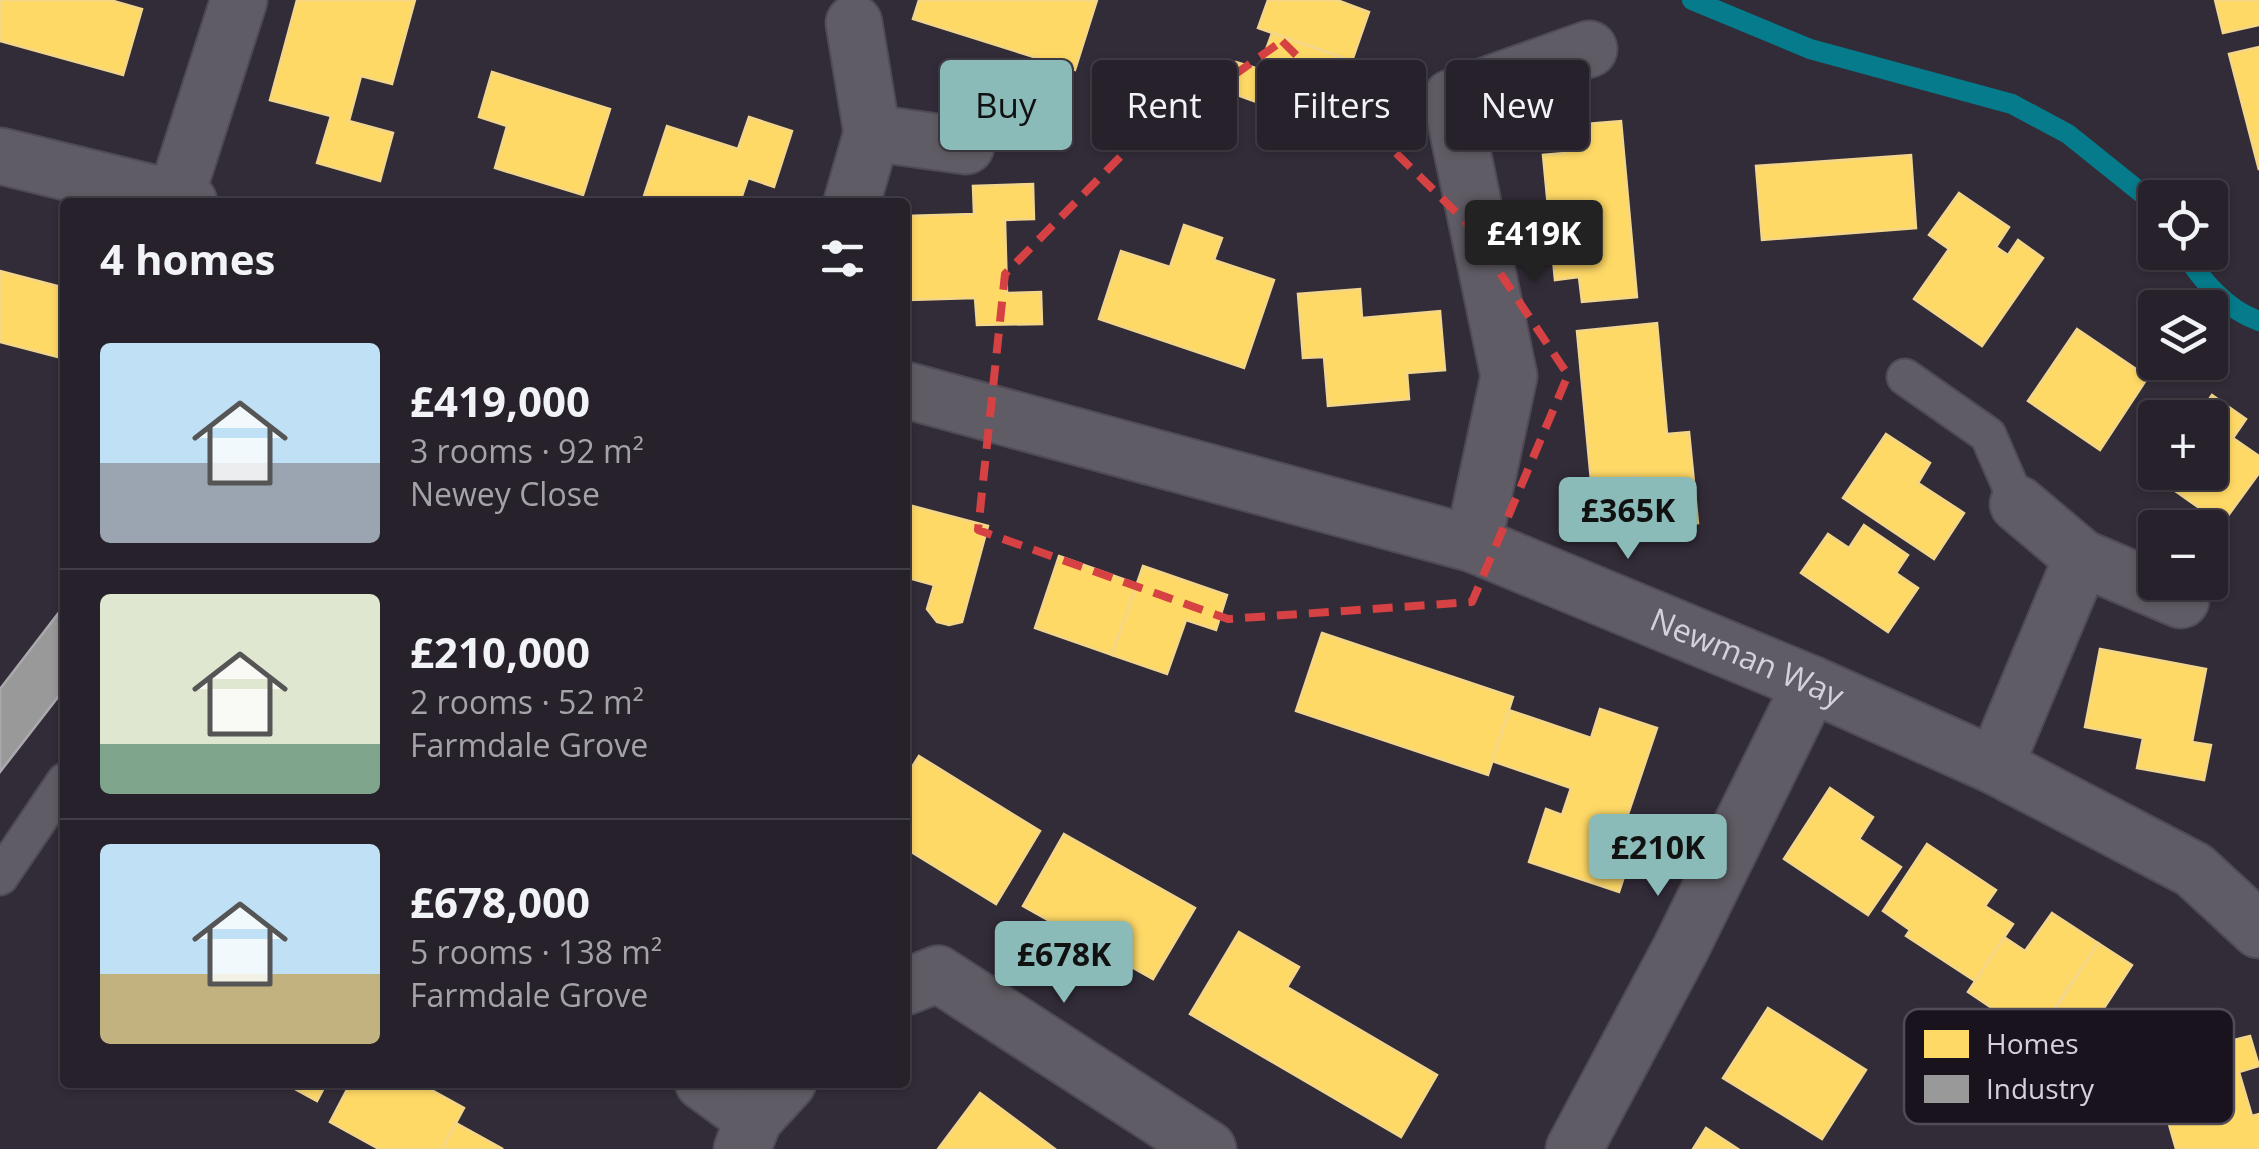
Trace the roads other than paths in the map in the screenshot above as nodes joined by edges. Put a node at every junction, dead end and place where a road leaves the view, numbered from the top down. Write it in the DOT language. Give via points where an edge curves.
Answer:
graph roads {
  1 [pos="239,0"];
  2 [pos="854,23"];
  3 [pos="1590,49"];
  4 [pos="872,133"];
  5 [pos="940,142"];
  6 [pos="0,156"];
  7 [pos="170,198"];
  8 [pos="183,198"];
  9 [pos="853,198"];
  10 [pos="1905,377"];
  11 [pos="910,391"];
  12 [pos="2018,504"];
  13 [pos="1474,544"];
  14 [pos="2082,558"];
  15 [pos="2138,582"];
  16 [pos="1810,684"];
  17 [pos="1995,766"];
  18 [pos="60,788"];
  19 [pos="0,876"];
  20 [pos="2259,930"];
  21 [pos="910,986"];
  22 [pos="713,1088"];
  23 [pos="761,1117"];
  24 [pos="1208,1149"];
  25 [pos="1574,1149"];
  1 -- 8 [label="street"];
  2 -- 4 [label="street"];
  3 -- 13 [label="street" via="1450,98 1509,376"];
  4 -- 5 [label="street"];
  4 -- 9 [label="street"];
  6 -- 7 [label="street"];
  10 -- 12 [label="lane" via="1988,436"];
  11 -- 13 [label="street, Newman Way"];
  12 -- 14 [label="street"];
  13 -- 16 [label="street, Newman Way"];
  14 -- 15 [label="street"];
  14 -- 17 [label="street"];
  16 -- 17 [label="street, Newman Way"];
  16 -- 25 [label="street"];
  17 -- 20 [label="street, Newman Way" via="2194,870"];
  18 -- 19 [label="lane"];
  21 -- 24 [label="street" via="938,974"];
  22 -- 23 [label="street"];
}
